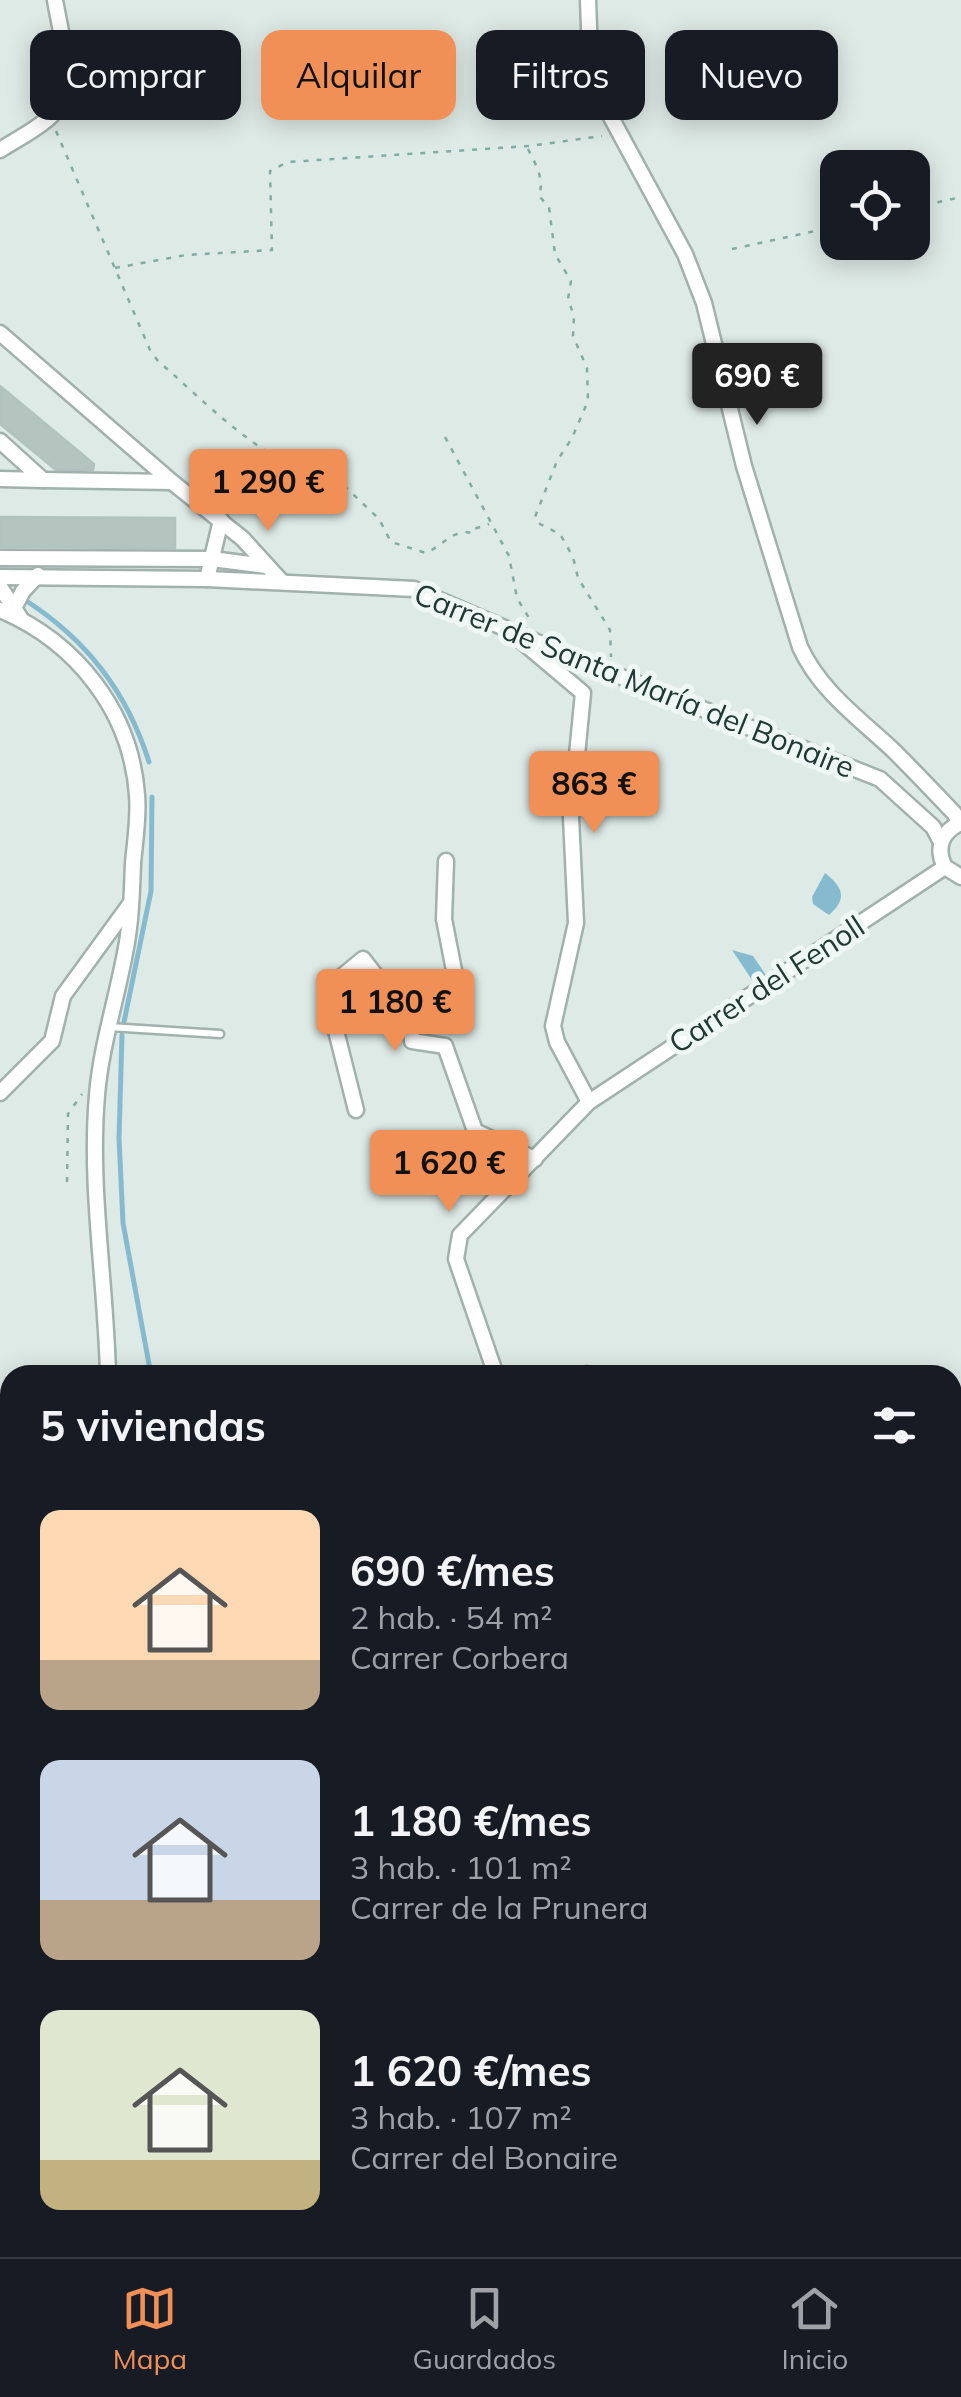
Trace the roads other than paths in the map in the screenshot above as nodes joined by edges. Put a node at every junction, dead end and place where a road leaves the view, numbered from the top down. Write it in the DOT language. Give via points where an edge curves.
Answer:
graph roads {
  1 [pos="56,0"];
  2 [pos="588,0"];
  3 [pos="0,150"];
  4 [pos="0,333"];
  5 [pos="0,441"];
  6 [pos="0,480"];
  7 [pos="44,480"];
  8 [pos="172,482"];
  9 [pos="221,520"];
  10 [pos="0,558"];
  11 [pos="212,559"];
  12 [pos="266,566"];
  13 [pos="38,575"];
  14 [pos="0,576"];
  15 [pos="207,579"];
  16 [pos="282,582"];
  17 [pos="0,587"];
  18 [pos="12,613"];
  19 [pos="504,627"];
  20 [pos="961,823"];
  21 [pos="940,842"];
  22 [pos="446,861"];
  23 [pos="945,867"];
  24 [pos="961,877"];
  25 [pos="131,902"];
  26 [pos="410,1007"];
  27 [pos="108,1027"];
  28 [pos="220,1034"];
  29 [pos="0,1093"];
  30 [pos="589,1102"];
  31 [pos="356,1110"];
  32 [pos="535,1159"];
  33 [pos="107,1365"];
  34 [pos="493,1365"];
  1 -- 3 [label="street" via="64,94 50,117"];
  2 -- 20 [label="street" via="590,54 606,108 685,254 704,303 744,466 806,661"];
  4 -- 8 [label="street"];
  5 -- 7 [label="street"];
  6 -- 7 [label="street"];
  7 -- 8 [label="street"];
  8 -- 9 [label="street"];
  9 -- 11 [label="street"];
  9 -- 12 [label="street"];
  10 -- 11 [label="street"];
  11 -- 12 [label="street"];
  11 -- 15 [label="street"];
  12 -- 16 [label="street"];
  13 -- 14 [label="street, Carrer de Santa María del Bonaire"];
  13 -- 15 [label="street, Carrer de Santa María del Bonaire"];
  13 -- 18 [label="street"];
  15 -- 16 [label="street, Carrer de Santa María del Bonaire"];
  16 -- 19 [label="street, Carrer de Santa María del Bonaire" via="414,589"];
  17 -- 18 [label="street"];
  18 -- 25 [label="street" via="80,664 125,734 137,797"];
  19 -- 21 [label="street, Carrer de Santa María del Bonaire" via="880,780 933,827"];
  19 -- 30 [label="street" via="583,693 571,817 576,923 553,1026"];
  20 -- 21 [label="street"];
  21 -- 23 [label="street"];
  22 -- 26 [label="street" via="444,920 458,991"];
  23 -- 24 [label="street"];
  23 -- 30 [label="street, Carrer del Fenoll"];
  25 -- 27 [label="street"];
  25 -- 29 [label="street" via="63,996 52,1042"];
  26 -- 31 [label="street" via="394,999 363,959 340,978 329,1003"];
  26 -- 32 [label="street" via="412,1041 445,1046 476,1131"];
  27 -- 28 [label="lane"];
  27 -- 33 [label="street" via="94,1160"];
  30 -- 32 [label="street, Carrer del Fenoll"];
  32 -- 34 [label="street, Carrer del Fenoll" via="460,1235 456,1259"];
}
